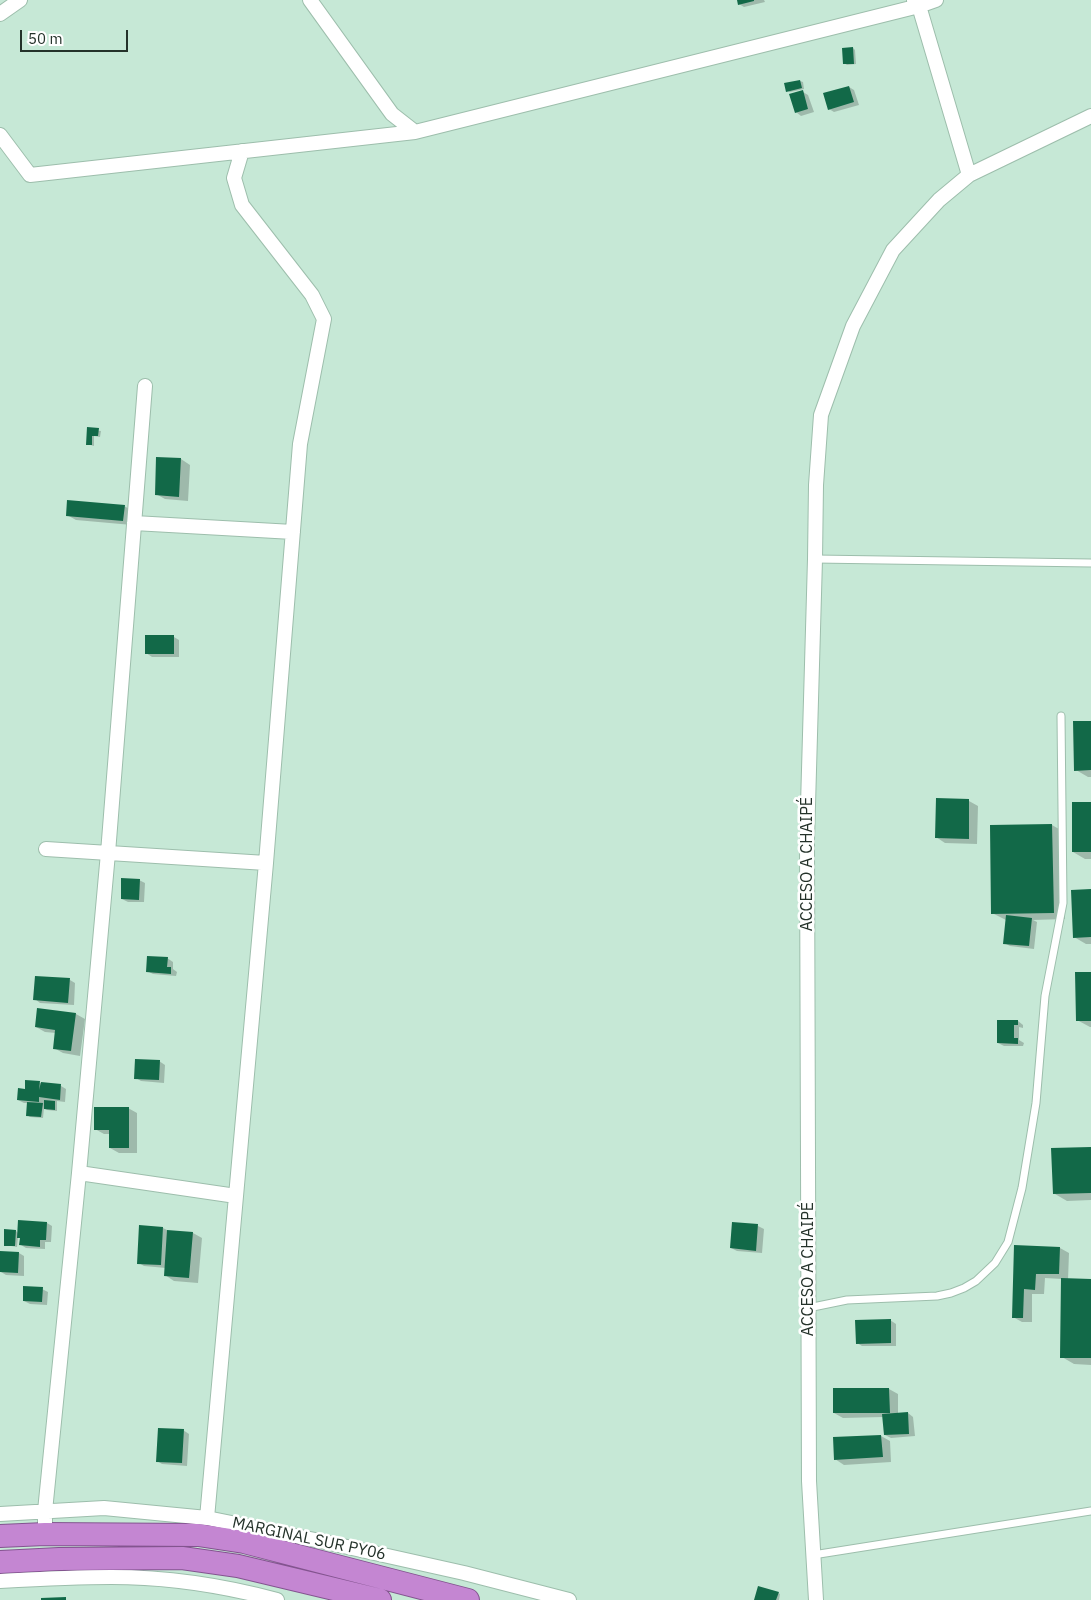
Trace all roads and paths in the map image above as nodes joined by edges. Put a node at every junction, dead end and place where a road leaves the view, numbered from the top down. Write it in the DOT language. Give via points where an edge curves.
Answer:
graph roads {
  1 [pos="20,0"];
  2 [pos="310,0"];
  3 [pos="936,0"];
  4 [pos="917,2"];
  5 [pos="0,14"];
  6 [pos="1091,116"];
  7 [pos="415,132"];
  8 [pos="0,135"];
  9 [pos="242,151"];
  10 [pos="969,175"];
  11 [pos="145,386"];
  12 [pos="134,523"];
  13 [pos="294,532"];
  14 [pos="815,559"];
  15 [pos="1091,563"];
  16 [pos="1061,716"];
  17 [pos="46,848"];
  18 [pos="108,853"];
  19 [pos="266,863"];
  20 [pos="79,1173"];
  21 [pos="236,1196"];
  22 [pos="808,1308"];
  23 [pos="45,1511"];
  24 [pos="1091,1512"];
  25 [pos="0,1514"];
  26 [pos="207,1518"];
  27 [pos="45,1534"];
  28 [pos="0,1536"];
  29 [pos="244,1542"];
  30 [pos="813,1556"];
  31 [pos="0,1562"];
  32 [pos="238,1566"];
  33 [pos="0,1581"];
  34 [pos="240,1595"];
  35 [pos="277,1600"];
  36 [pos="380,1600"];
  37 [pos="468,1600"];
  38 [pos="569,1600"];
  39 [pos="816,1600"];
  1 -- 5 [label="street"];
  2 -- 7 [label="street" via="392,114"];
  3 -- 4 [label="street"];
  4 -- 7 [label="street"];
  4 -- 10 [label="street"];
  6 -- 10 [label="street, ACCESO A CHAIPÉ"];
  7 -- 9 [label="street"];
  8 -- 9 [label="street" via="30,175"];
  9 -- 13 [label="street" via="234,178 242,205 312,296 324,319 300,444"];
  10 -- 14 [label="street, ACCESO A CHAIPÉ" via="939,200 893,250 853,326 821,415"];
  11 -- 12 [label="street"];
  12 -- 13 [label="street"];
  12 -- 18 [label="street"];
  13 -- 19 [label="street"];
  14 -- 15 [label="lane"];
  14 -- 22 [label="street, ACCESO A CHAIPÉ" via="806,840"];
  16 -- 22 [label="lane" via="1063,904 1045,996 1030,1146 1008,1242 987,1272 951,1293 847,1300"];
  17 -- 18 [label="street"];
  18 -- 19 [label="street"];
  18 -- 20 [label="street"];
  19 -- 21 [label="street"];
  20 -- 21 [label="street"];
  20 -- 23 [label="street"];
  21 -- 26 [label="street"];
  22 -- 30 [label="street, ACCESO A CHAIPÉ"];
  23 -- 25 [label="street, MARGINAL SUR PY06"];
  23 -- 26 [label="street, MARGINAL SUR PY06" via="104,1508"];
  23 -- 27 [label="street"];
  24 -- 30 [label="lane"];
  26 -- 38 [label="street, MARGINAL SUR PY06" via="436,1566"];
  27 -- 28 [label="highway"];
  27 -- 29 [label="highway" via="198,1535"];
  29 -- 32 [label="street"];
  29 -- 37 [label="highway"];
  30 -- 39 [label="street, ACCESO A CHAIPÉ"];
  31 -- 32 [label="highway" via="182,1558"];
  32 -- 34 [label="street"];
  32 -- 36 [label="highway"];
  33 -- 34 [label="street" via="112,1577 157,1579"];
  34 -- 35 [label="street"];
}
